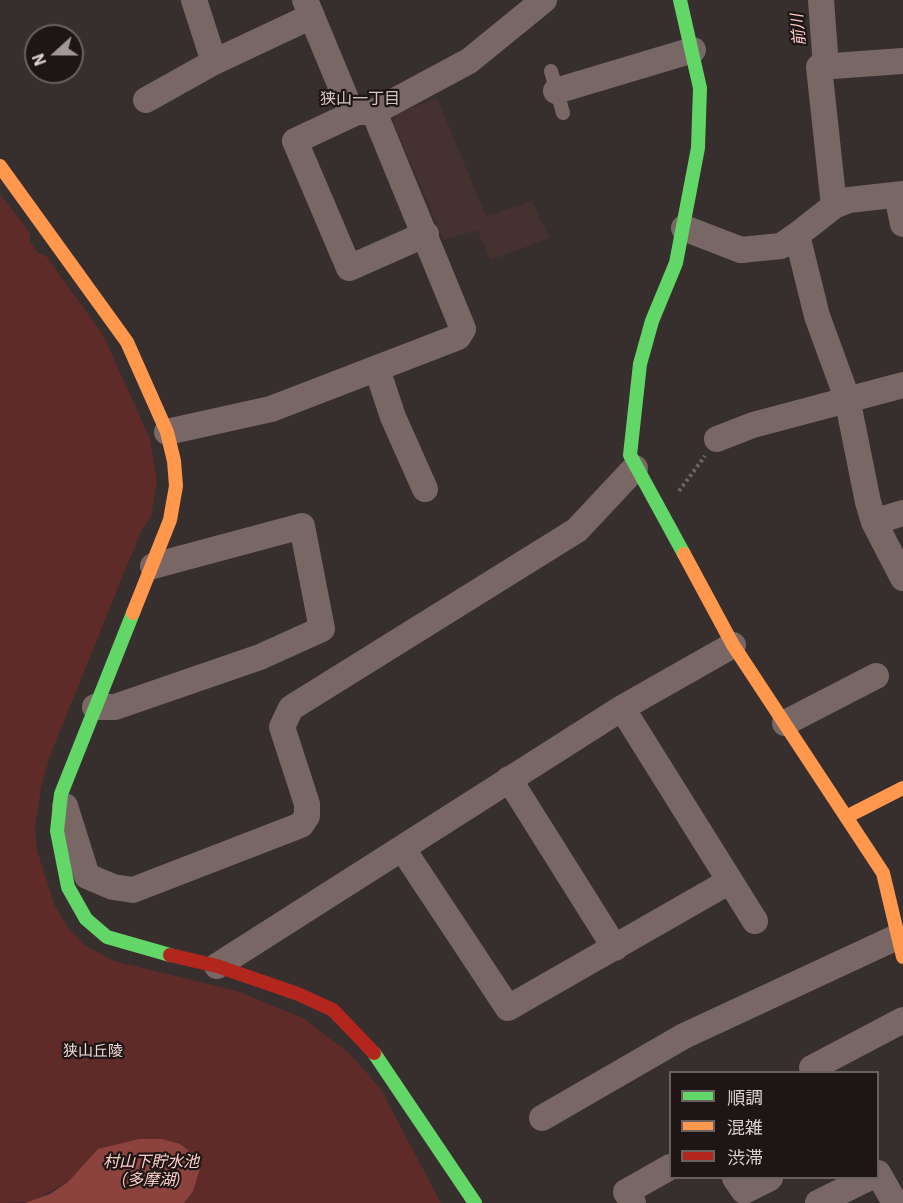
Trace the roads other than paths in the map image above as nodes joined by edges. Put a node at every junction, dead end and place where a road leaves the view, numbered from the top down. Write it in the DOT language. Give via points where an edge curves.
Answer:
graph roads {
  1 [pos="194,0"];
  2 [pos="544,0"];
  3 [pos="680,0"];
  4 [pos="821,0"];
  5 [pos="308,8"];
  6 [pos="693,50"];
  7 [pos="903,61"];
  8 [pos="214,62"];
  9 [pos="826,67"];
  10 [pos="557,92"];
  11 [pos="146,100"];
  12 [pos="366,112"];
  13 [pos="0,166"];
  14 [pos="900,194"];
  15 [pos="834,206"];
  16 [pos="903,224"];
  17 [pos="684,228"];
  18 [pos="426,234"];
  19 [pos="797,235"];
  20 [pos="377,369"];
  21 [pos="903,385"];
  22 [pos="847,398"];
  23 [pos="167,432"];
  24 [pos="717,439"];
  25 [pos="635,468"];
  26 [pos="425,489"];
  27 [pos="903,513"];
  28 [pos="874,522"];
  29 [pos="153,566"];
  30 [pos="903,578"];
  31 [pos="733,645"];
  32 [pos="876,676"];
  33 [pos="95,707"];
  34 [pos="622,708"];
  35 [pos="785,723"];
  36 [pos="509,779"];
  37 [pos="903,788"];
  38 [pos="61,794"];
  39 [pos="848,816"];
  40 [pos="402,848"];
  41 [pos="730,881"];
  42 [pos="755,921"];
  43 [pos="900,947"];
  44 [pos="615,948"];
  45 [pos="217,966"];
  46 [pos="903,1020"];
  47 [pos="814,1071"];
  48 [pos="542,1118"];
  49 [pos="669,1168"];
  50 [pos="879,1175"];
  51 [pos="736,1179"];
  52 [pos="768,1179"];
  53 [pos="866,1179"];
  54 [pos="475,1203"];
  55 [pos="633,1203"];
  56 [pos="818,1203"];
  57 [pos="895,1203"];
  1 -- 8 [label="street"];
  2 -- 12 [label="street" via="469,61"];
  3 -- 6 [label="street"];
  4 -- 9 [label="street"];
  5 -- 8 [label="street"];
  5 -- 12 [label="street" via="348,106"];
  6 -- 10 [label="street"];
  6 -- 17 [label="street" via="700,88 698,148"];
  7 -- 9 [label="street"];
  8 -- 11 [label="street"];
  9 -- 15 [label="street" via="819,67"];
  12 -- 18 [label="street"];
  12 -- 18 [label="street" via="295,141 349,267"];
  13 -- 23 [label="street" via="127,342"];
  14 -- 15 [label="street" via="849,200"];
  14 -- 16 [label="street"];
  15 -- 19 [label="street"];
  17 -- 19 [label="street" via="741,250 781,246"];
  17 -- 25 [label="street" via="676,263 652,321 640,364 630,442"];
  18 -- 20 [label="street" via="463,329 458,337"];
  19 -- 22 [label="street" via="817,316"];
  20 -- 23 [label="street" via="271,409"];
  20 -- 26 [label="street"];
  21 -- 22 [label="street"];
  22 -- 24 [label="street"];
  22 -- 28 [label="street"];
  23 -- 29 [label="street" via="174,461 174,502"];
  25 -- 31 [label="street"];
  25 -- 38 [label="street" via="577,530 291,708 282,727 307,804 302,825 133,890 112,887 87,876"];
  27 -- 28 [label="street"];
  28 -- 30 [label="street"];
  29 -- 33 [label="street"];
  29 -- 33 [label="street" via="302,526 322,629 260,657 115,707"];
  31 -- 34 [label="street"];
  31 -- 35 [label="street"];
  32 -- 35 [label="street"];
  33 -- 38 [label="street"];
  34 -- 36 [label="street"];
  34 -- 41 [label="street"];
  35 -- 39 [label="street"];
  36 -- 40 [label="street"];
  36 -- 44 [label="street"];
  37 -- 39 [label="street"];
  38 -- 45 [label="street" via="57,822 60,855 68,887 86,919 118,942"];
  39 -- 43 [label="street" via="883,873"];
  40 -- 44 [label="street" via="508,1008"];
  40 -- 45 [label="street"];
  41 -- 42 [label="street"];
  41 -- 44 [label="street"];
  43 -- 48 [label="street" via="684,1036"];
  45 -- 54 [label="street" via="316,1000 348,1023 372,1049"];
  46 -- 47 [label="street" via="812,1068"];
  49 -- 55 [label="street" via="626,1192"];
  50 -- 57 [label="street"];
  51 -- 52 [label="street" via="744,1191"];
  53 -- 56 [label="street"];
}
